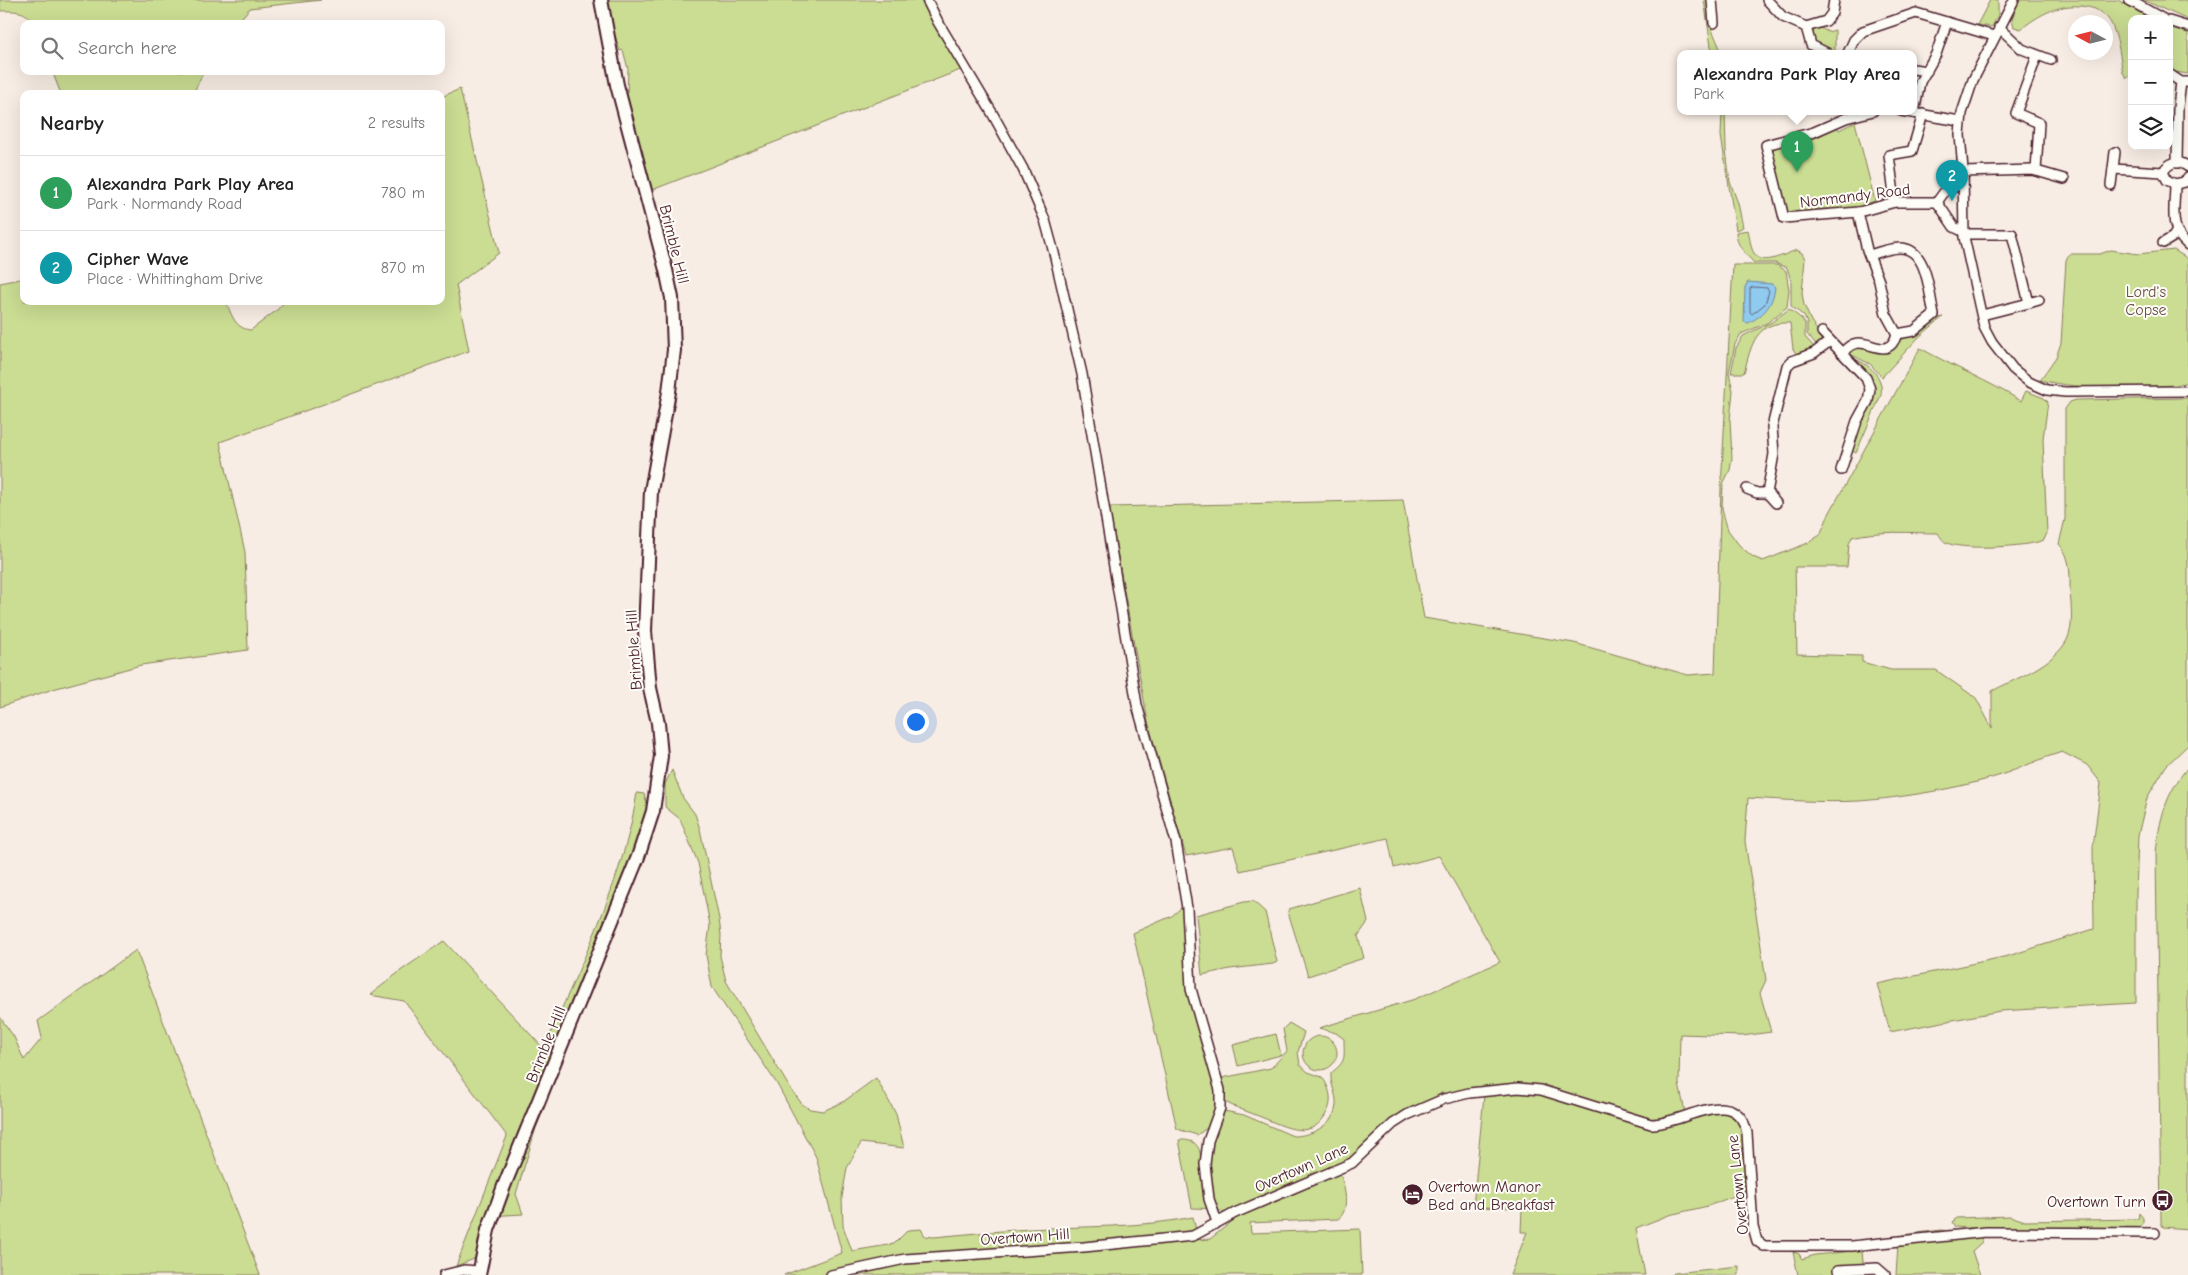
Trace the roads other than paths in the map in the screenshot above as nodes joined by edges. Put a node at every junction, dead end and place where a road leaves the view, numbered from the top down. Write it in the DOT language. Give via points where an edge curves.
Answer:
graph roads {
  1 [pos="601,0"];
  2 [pos="927,0"];
  3 [pos="1712,0"];
  4 [pos="1767,0"];
  5 [pos="1834,0"];
  6 [pos="2014,0"];
  7 [pos="2129,0"];
  8 [pos="2156,15"];
  9 [pos="1947,22"];
  10 [pos="2173,22"];
  11 [pos="1714,24"];
  12 [pos="1806,27"];
  13 [pos="1999,27"];
  14 [pos="2188,27"];
  15 [pos="1994,36"];
  16 [pos="1821,50"];
  17 [pos="1849,50"];
  18 [pos="2037,56"];
  19 [pos="2050,60"];
  20 [pos="1917,70"];
  21 [pos="1927,71"];
  22 [pos="2184,82"];
  23 [pos="1918,114"];
  24 [pos="1845,115"];
  25 [pos="1960,121"];
  26 [pos="2115,152"];
  27 [pos="2176,162"];
  28 [pos="2188,167"];
  29 [pos="2113,169"];
  30 [pos="2036,171"];
  31 [pos="1963,172"];
  32 [pos="2163,172"];
  33 [pos="2064,178"];
  34 [pos="2188,178"];
  35 [pos="1963,183"];
  36 [pos="2175,184"];
  37 [pos="2111,186"];
  38 [pos="1895,202"];
  39 [pos="1937,202"];
  40 [pos="1858,212"];
  41 [pos="2176,232"];
  42 [pos="1964,233"];
  43 [pos="2163,243"];
  44 [pos="2188,245"];
  45 [pos="1870,255"];
  46 [pos="2039,300"];
  47 [pos="2029,302"];
  48 [pos="1982,315"];
  49 [pos="1822,332"];
  50 [pos="1897,334"];
  51 [pos="1830,341"];
  52 [pos="1842,353"];
  53 [pos="2188,391"];
  54 [pos="1841,470"];
  55 [pos="1747,489"];
  56 [pos="1767,493"];
  57 [pos="1776,503"];
  58 [pos="1217,1222"];
  59 [pos="2156,1233"];
  60 [pos="1838,1270"];
  61 [pos="479,1273"];
  62 [pos="444,1275"];
  63 [pos="831,1275"];
  64 [pos="1886,1275"];
  1 -- 61 [label="main road, Brimble Hill" via="617,85 672,298 672,372 651,491 646,593 647,656 661,742 660,772 653,811 638,856 504,1186 488,1230"];
  2 -- 58 [label="street" via="1023,169 1045,220 1054,253 1082,374 1137,705 1176,842 1187,908 1191,989 1220,1090 1220,1108 1208,1141 1205,1164 1209,1199"];
  3 -- 11 [label="street"];
  4 -- 12 [label="street" via="1783,17"];
  5 -- 12 [label="street" via="1832,13 1826,21"];
  6 -- 13 [label="street"];
  7 -- 8 [label="street"];
  9 -- 15 [label="street"];
  9 -- 17 [label="street" via="1916,13 1898,18 1863,31"];
  9 -- 21 [label="street"];
  10 -- 14 [label="street"];
  12 -- 16 [label="street" via="1811,45"];
  13 -- 15 [label="street"];
  13 -- 18 [label="street" via="2022,49"];
  15 -- 25 [label="street" via="1968,90"];
  18 -- 19 [label="street"];
  18 -- 30 [label="street" via="2016,113 2039,123"];
  20 -- 21 [label="street"];
  21 -- 23 [label="street" via="1920,82"];
  22 -- 27 [label="street" via="2178,107"];
  23 -- 25 [label="street"];
  23 -- 38 [label="street" via="1912,151 1889,155"];
  24 -- 40 [label="street, Normandy Road" via="1814,132 1766,145 1784,218"];
  25 -- 31 [label="street"];
  26 -- 29 [label="street"];
  27 -- 28 [label="street"];
  27 -- 32 [label="street"];
  29 -- 32 [label="street"];
  29 -- 37 [label="street"];
  30 -- 31 [label="street"];
  30 -- 33 [label="street"];
  31 -- 35 [label="street"];
  32 -- 36 [label="street" via="2167,180"];
  34 -- 36 [label="street"];
  35 -- 39 [label="street" via="1950,188"];
  35 -- 42 [label="street"];
  36 -- 41 [label="street"];
  38 -- 39 [label="street, Normandy Road"];
  38 -- 40 [label="street, Normandy Road"];
  39 -- 42 [label="street" via="1954,227"];
  40 -- 45 [label="street"];
  41 -- 43 [label="street" via="2174,237"];
  41 -- 44 [label="street"];
  42 -- 47 [label="street" via="2012,234"];
  42 -- 48 [label="street"];
  45 -- 50 [label="street" via="1888,320"];
  45 -- 50 [label="street" via="1895,248 1914,252 1921,260 1939,314 1928,318 1914,332"];
  46 -- 47 [label="street"];
  47 -- 48 [label="street"];
  48 -- 53 [label="street" via="1987,334 2008,362 2029,382 2042,388 2065,392"];
  49 -- 51 [label="street"];
  50 -- 52 [label="street" via="1889,347 1859,343"];
  51 -- 52 [label="street"];
  51 -- 56 [label="street" via="1787,366 1772,427 1774,454"];
  52 -- 54 [label="street" via="1866,378 1870,390"];
  55 -- 56 [label="street"];
  56 -- 57 [label="street"];
  58 -- 59 [label="street, Overtown Lane" via="1352,1163 1393,1124 1415,1111 1454,1096 1518,1088 1553,1093 1651,1124 1666,1123 1714,1108 1735,1111 1746,1126 1753,1227 1757,1241 1764,1246 1852,1246 1986,1232"];
  58 -- 63 [label="street, Overtown Hill" via="1195,1235 1184,1237 905,1259"];
  60 -- 64 [label="street" via="1877,1268"];
  61 -- 62 [label="street" via="464,1270"];
}
